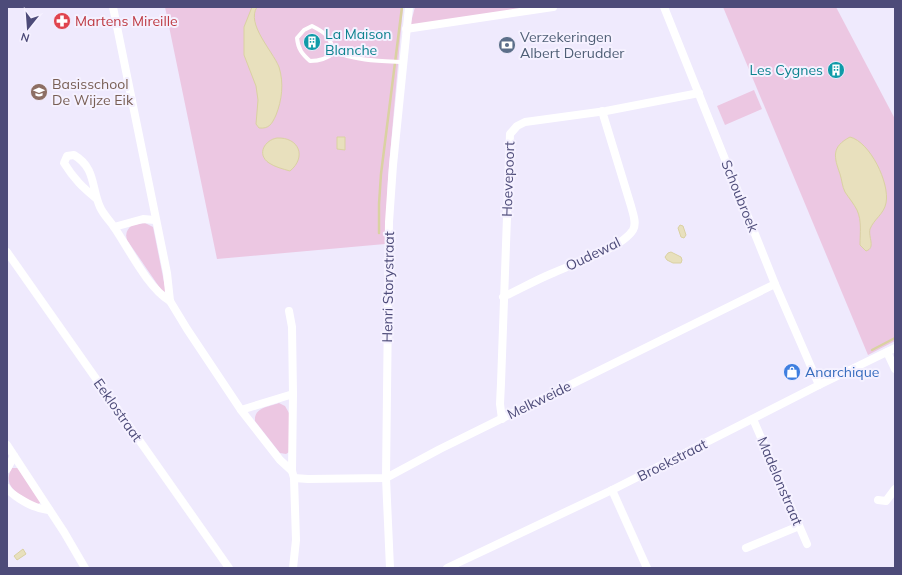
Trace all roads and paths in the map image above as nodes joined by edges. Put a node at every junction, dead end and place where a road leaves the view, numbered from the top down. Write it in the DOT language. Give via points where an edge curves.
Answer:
graph roads {
  1 [pos="113,7"];
  2 [pos="409,7"];
  3 [pos="553,7"];
  4 [pos="664,7"];
  5 [pos="406,29"];
  6 [pos="335,52"];
  7 [pos="401,62"];
  8 [pos="699,93"];
  9 [pos="602,112"];
  10 [pos="97,199"];
  11 [pos="155,220"];
  12 [pos="114,227"];
  13 [pos="7,252"];
  14 [pos="775,284"];
  15 [pos="504,297"];
  16 [pos="170,301"];
  17 [pos="289,311"];
  18 [pos="891,350"];
  19 [pos="895,369"];
  20 [pos="819,385"];
  21 [pos="293,394"];
  22 [pos="241,410"];
  23 [pos="502,419"];
  24 [pos="753,419"];
  25 [pos="7,445"];
  26 [pos="14,456"];
  27 [pos="7,470"];
  28 [pos="293,474"];
  29 [pos="386,478"];
  30 [pos="7,488"];
  31 [pos="895,489"];
  32 [pos="612,490"];
  33 [pos="884,503"];
  34 [pos="49,510"];
  35 [pos="799,526"];
  36 [pos="807,544"];
  37 [pos="746,548"];
  38 [pos="85,568"];
  39 [pos="229,568"];
  40 [pos="293,568"];
  41 [pos="390,568"];
  42 [pos="447,568"];
  43 [pos="647,568"];
  1 -- 11 [label="street"];
  2 -- 5 [label="street, Henri Storystraat"];
  3 -- 5 [label="street"];
  4 -- 8 [label="street, Schoubroek"];
  5 -- 7 [label="street, Henri Storystraat"];
  6 -- 6 [label="lane" via="319,61 310,61 302,54 297,38 312,26 325,32"];
  6 -- 7 [label="lane" via="351,57"];
  7 -- 29 [label="street, Henri Storystraat" via="390,222"];
  8 -- 9 [label="street, Hoevepoort"];
  8 -- 14 [label="street, Schoubroek"];
  9 -- 15 [label="street, Hoevepoort" via="525,122 510,134"];
  9 -- 15 [label="street, Oudewal" via="632,206 634,228 628,237 615,246"];
  10 -- 10 [label="street" via="93,178 82,160 74,155 67,156 64,163 72,175"];
  10 -- 12 [label="street"];
  11 -- 12 [label="street" via="143,219"];
  11 -- 16 [label="street" via="167,273"];
  12 -- 16 [label="street" via="156,290"];
  13 -- 39 [label="street, Eeklostraat"];
  14 -- 20 [label="street, Schoubroek"];
  14 -- 23 [label="street, Melkweide"];
  15 -- 23 [label="street, Hoevepoort" via="500,404"];
  16 -- 22 [label="street"];
  17 -- 21 [label="street" via="292,328"];
  18 -- 19 [label="street"];
  18 -- 20 [label="street, Broekstraat"];
  20 -- 24 [label="street, Broekstraat"];
  21 -- 22 [label="street"];
  21 -- 28 [label="street"];
  22 -- 28 [label="street"];
  23 -- 29 [label="street, Melkweide"];
  24 -- 32 [label="street, Broekstraat"];
  24 -- 35 [label="street, Madelonstraat"];
  25 -- 26 [label="street"];
  26 -- 27 [label="street"];
  26 -- 34 [label="street"];
  28 -- 29 [label="street, Melkweide" via="308,479"];
  28 -- 40 [label="street" via="296,540"];
  29 -- 41 [label="street, Henri Storystraat"];
  30 -- 34 [label="street" via="36,508"];
  31 -- 33 [label="street"];
  32 -- 42 [label="street, Broekstraat"];
  32 -- 43 [label="street"];
  34 -- 38 [label="street"];
  35 -- 36 [label="street, Madelonstraat"];
  35 -- 37 [label="street"];
}
